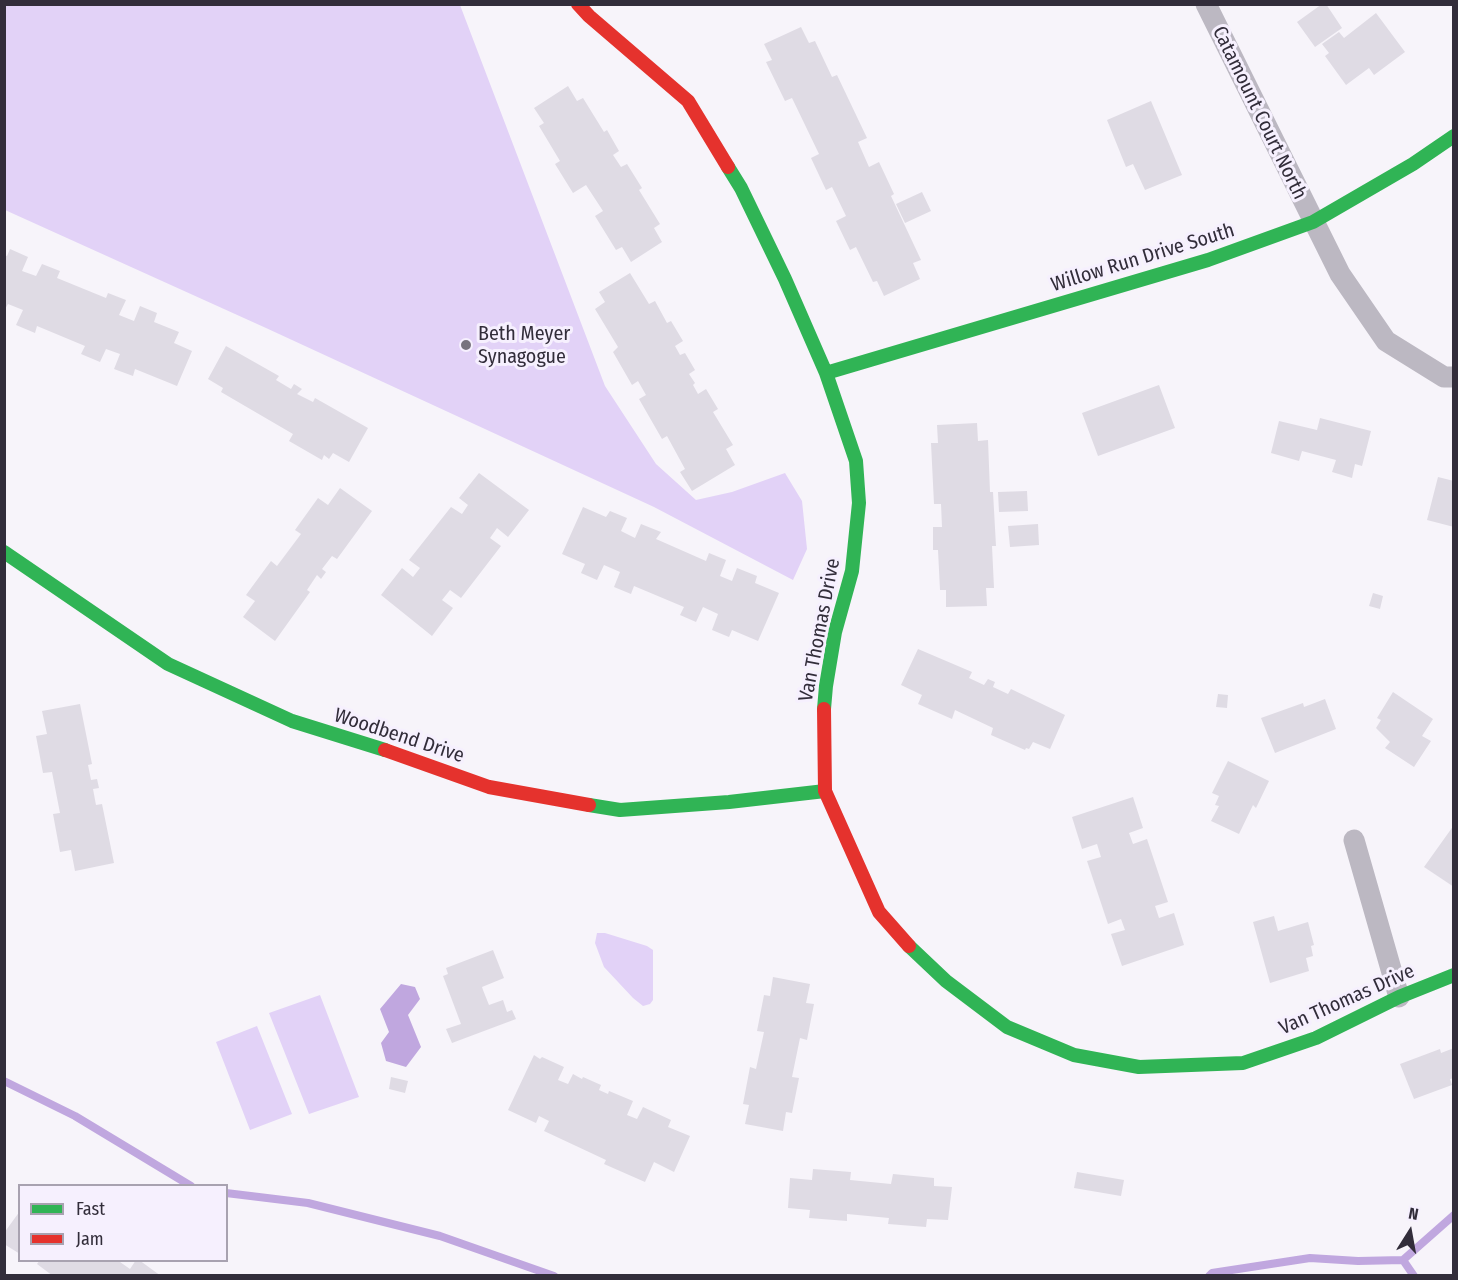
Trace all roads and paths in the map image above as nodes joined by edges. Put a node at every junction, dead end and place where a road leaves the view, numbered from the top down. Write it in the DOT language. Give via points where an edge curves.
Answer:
graph roads {
  1 [pos="578,4"];
  2 [pos="1206,4"];
  3 [pos="1454,136"];
  4 [pos="1313,222"];
  5 [pos="826,373"];
  6 [pos="1454,377"];
  7 [pos="4,552"];
  8 [pos="825,790"];
  9 [pos="1354,840"];
  10 [pos="1454,975"];
  11 [pos="1399,997"];
  1 -- 5 [label="street, Van Thomas Drive" via="688,100 741,188"];
  2 -- 4 [label="street, Catamount Court North"];
  3 -- 4 [label="street, Willow Run Drive South"];
  4 -- 5 [label="street, Willow Run Drive South" via="1208,260"];
  4 -- 6 [label="street, Catamount Court North" via="1340,274 1386,341 1444,377"];
  5 -- 8 [label="street, Van Thomas Drive" via="856,461 859,502 852,571 835,632 826,686"];
  7 -- 8 [label="street, Woodbend Drive" via="168,664 292,722 489,787 620,810"];
  8 -- 11 [label="street, Van Thomas Drive" via="879,912 913,951 1007,1027 1074,1055 1139,1067 1243,1063 1316,1038"];
  9 -- 11 [label="street"];
  10 -- 11 [label="street, Van Thomas Drive"];
}
